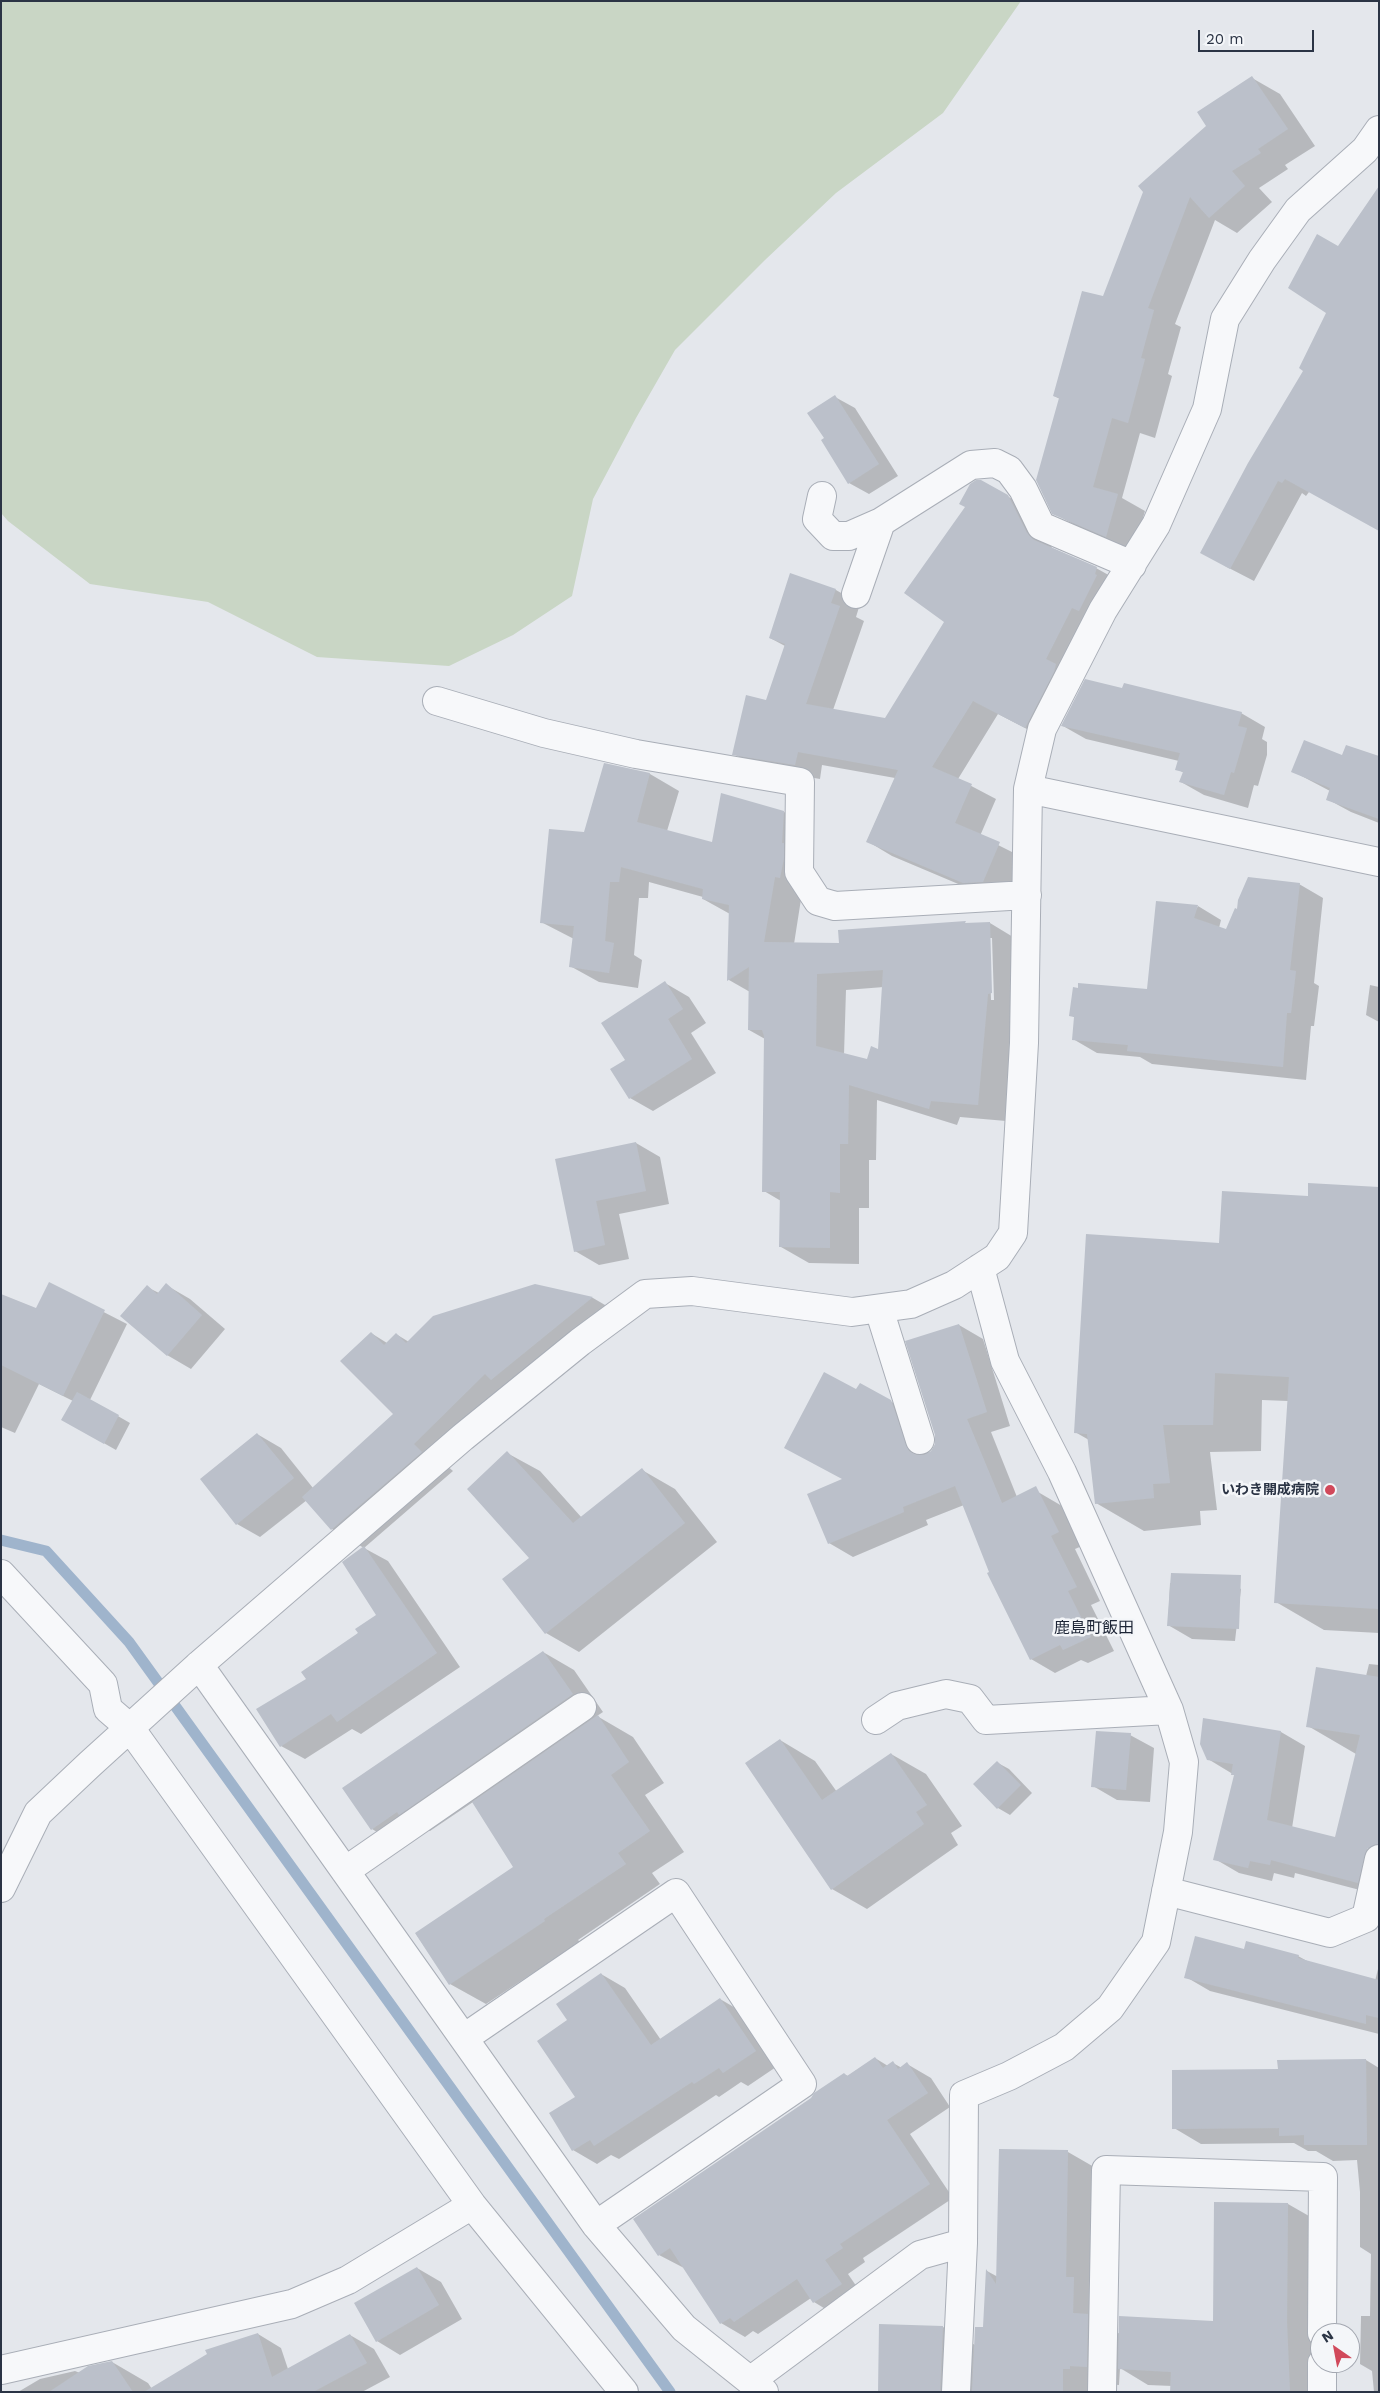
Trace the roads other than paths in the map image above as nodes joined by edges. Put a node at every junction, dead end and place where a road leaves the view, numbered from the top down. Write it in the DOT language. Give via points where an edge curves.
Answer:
graph roads {
  1 [pos="1379,130"];
  2 [pos="822,496"];
  3 [pos="881,522"];
  4 [pos="1132,565"];
  5 [pos="856,594"];
  6 [pos="437,701"];
  7 [pos="1028,789"];
  8 [pos="1379,862"];
  9 [pos="1026,895"];
  10 [pos="980,1268"];
  11 [pos="879,1309"];
  12 [pos="920,1440"];
  13 [pos="1,1574"];
  14 [pos="199,1665"];
  15 [pos="582,1707"];
  16 [pos="1170,1710"];
  17 [pos="876,1720"];
  18 [pos="130,1728"];
  19 [pos="1379,1859"];
  20 [pos="345,1871"];
  21 [pos="1,1888"];
  22 [pos="1166,1891"];
  23 [pos="464,2038"];
  24 [pos="472,2205"];
  25 [pos="596,2225"];
  26 [pos="963,2243"];
  27 [pos="1322,2323"];
  28 [pos="1,2370"];
  29 [pos="1322,2373"];
  30 [pos="757,2386"];
  31 [pos="624,2392"];
  32 [pos="956,2392"];
  33 [pos="1102,2392"];
  34 [pos="1322,2392"];
  1 -- 4 [label="street" via="1364,150 1298,210 1226,319 1207,409 1156,525"];
  2 -- 3 [label="street" via="817,519 833,536 849,536"];
  3 -- 4 [label="street" via="971,464 995,463 1009,470 1023,489 1041,526"];
  3 -- 5 [label="street"];
  4 -- 7 [label="street" via="1103,610 1042,729"];
  6 -- 9 [label="street" via="544,733 627,752 800,782 799,872 818,900 835,906"];
  7 -- 8 [label="street"];
  7 -- 9 [label="street"];
  9 -- 10 [label="street" via="1024,1043 1013,1233 997,1257"];
  10 -- 11 [label="street" via="954,1285 911,1304"];
  10 -- 16 [label="street" via="1005,1361 1062,1472"];
  11 -- 12 [label="street"];
  11 -- 14 [label="street" via="852,1312 692,1291 644,1294 463,1437"];
  13 -- 18 [label="street" via="103,1684 108,1709"];
  14 -- 18 [label="street"];
  14 -- 20 [label="street"];
  15 -- 20 [label="street"];
  16 -- 17 [label="street" via="986,1720 970,1699 946,1694 897,1706"];
  16 -- 22 [label="street" via="1184,1762 1178,1832"];
  18 -- 21 [label="street" via="38,1813"];
  18 -- 24 [label="street"];
  19 -- 22 [label="street" via="1366,1918 1330,1933"];
  20 -- 23 [label="street"];
  22 -- 26 [label="street" via="1156,1942 1110,2008 1064,2047 964,2095"];
  23 -- 25 [label="street"];
  23 -- 25 [label="street" via="676,1893 802,2084"];
  24 -- 28 [label="street" via="348,2280 292,2304"];
  24 -- 31 [label="street"];
  25 -- 30 [label="street" via="684,2328"];
  26 -- 30 [label="street" via="920,2255"];
  26 -- 32 [label="street"];
  27 -- 33 [label="street" via="1323,2177 1106,2170"];
  29 -- 34 [label="street"];
}
